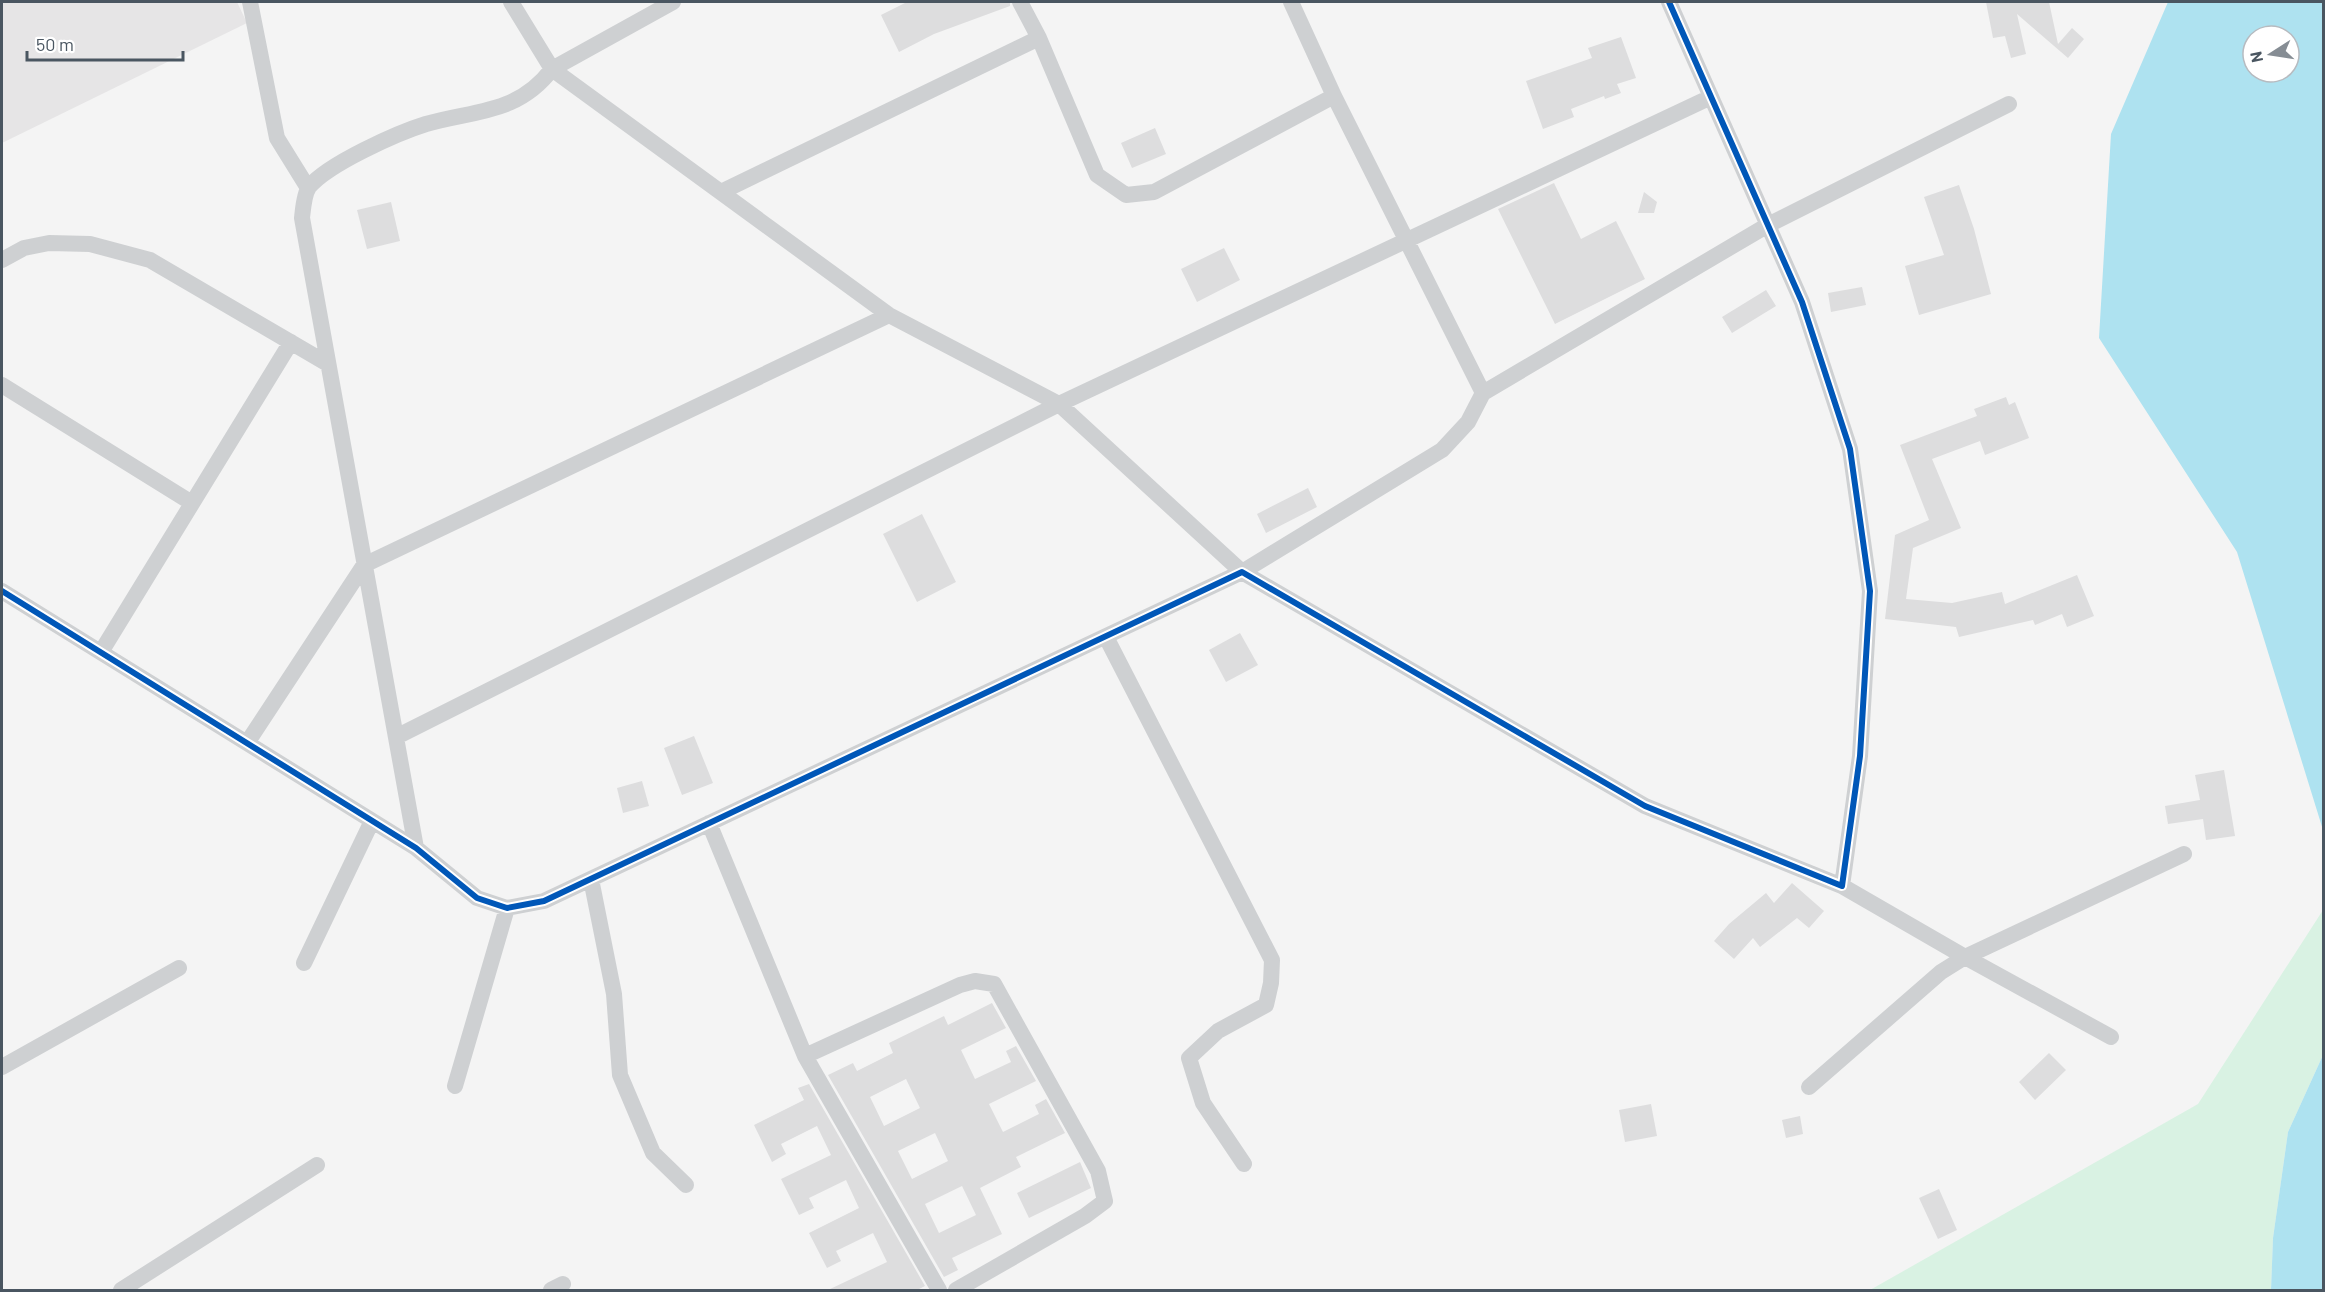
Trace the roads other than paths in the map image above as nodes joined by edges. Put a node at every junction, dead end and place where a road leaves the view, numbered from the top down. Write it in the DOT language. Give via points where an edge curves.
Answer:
graph roads {
  1 [pos="250,2"];
  2 [pos="511,2"];
  3 [pos="673,2"];
  4 [pos="1020,2"];
  5 [pos="1292,2"];
  6 [pos="1669,2"];
  7 [pos="1039,38"];
  8 [pos="552,69"];
  9 [pos="1334,96"];
  10 [pos="1711,97"];
  11 [pos="2008,104"];
  12 [pos="308,188"];
  13 [pos="721,192"];
  14 [pos="1768,225"];
  15 [pos="1407,241"];
  16 [pos="2,260"];
  17 [pos="889,315"];
  18 [pos="291,342"];
  19 [pos="328,364"];
  20 [pos="2,385"];
  21 [pos="1483,393"];
  22 [pos="1059,404"];
  23 [pos="192,503"];
  24 [pos="364,565"];
  25 [pos="1242,572"];
  26 [pos="2,591"];
  27 [pos="1106,637"];
  28 [pos="101,652"];
  29 [pos="396,737"];
  30 [pos="247,743"];
  31 [pos="372,820"];
  32 [pos="709,823"];
  33 [pos="416,848"];
  34 [pos="2184,854"];
  35 [pos="591,879"];
  36 [pos="1842,886"];
  37 [pos="507,908"];
  38 [pos="1965,957"];
  39 [pos="304,963"];
  40 [pos="179,968"];
  41 [pos="2111,1037"];
  42 [pos="805,1056"];
  43 [pos="2,1067"];
  44 [pos="455,1086"];
  45 [pos="1809,1087"];
  46 [pos="1244,1164"];
  47 [pos="318,1165"];
  48 [pos="686,1185"];
  49 [pos="121,1290"];
  50 [pos="939,1290"];
  51 [pos="956,1290"];
  1 -- 12 [label="street" via="276,138"];
  2 -- 8 [label="street"];
  3 -- 8 [label="street"];
  4 -- 7 [label="street"];
  5 -- 9 [label="street"];
  6 -- 10 [label="street"];
  7 -- 9 [label="street" via="1097,175 1126,195 1154,192"];
  7 -- 13 [label="street"];
  8 -- 12 [label="street" via="540,85 511,104 425,124 337,163"];
  8 -- 13 [label="street"];
  9 -- 15 [label="street"];
  10 -- 14 [label="street"];
  10 -- 15 [label="street"];
  11 -- 14 [label="street"];
  12 -- 19 [label="street" via="302,218"];
  13 -- 17 [label="street"];
  14 -- 21 [label="street"];
  14 -- 36 [label="street" via="1802,302 1850,449 1870,591 1860,756"];
  15 -- 21 [label="street"];
  15 -- 22 [label="street"];
  16 -- 18 [label="street" via="24,248 49,243 90,244 150,260"];
  17 -- 22 [label="street"];
  17 -- 24 [label="street"];
  18 -- 19 [label="street"];
  18 -- 23 [label="street"];
  19 -- 24 [label="street"];
  20 -- 23 [label="street"];
  21 -- 25 [label="street" via="1468,422 1442,450"];
  22 -- 25 [label="street"];
  22 -- 29 [label="street"];
  23 -- 28 [label="street"];
  24 -- 29 [label="street"];
  24 -- 30 [label="street"];
  25 -- 27 [label="street"];
  25 -- 36 [label="street" via="1645,806"];
  26 -- 28 [label="street"];
  27 -- 32 [label="street"];
  27 -- 46 [label="street" via="1272,960 1266,1005 1218,1031 1189,1058 1203,1103"];
  28 -- 30 [label="street"];
  29 -- 33 [label="street"];
  30 -- 31 [label="street"];
  31 -- 33 [label="street"];
  31 -- 39 [label="street"];
  32 -- 35 [label="street"];
  32 -- 42 [label="street"];
  33 -- 37 [label="street" via="477,898"];
  34 -- 38 [label="street"];
  35 -- 37 [label="street" via="544,901"];
  35 -- 48 [label="street" via="614,994 620,1075 653,1153"];
  36 -- 38 [label="street"];
  37 -- 44 [label="street"];
  38 -- 41 [label="street"];
  38 -- 45 [label="street" via="1941,972"];
  40 -- 43 [label="street"];
  42 -- 50 [label="street"];
  42 -- 51 [label="street" via="960,986 975,981 994,984 1098,1172 1105,1201"];
  47 -- 49 [label="street"];
}
